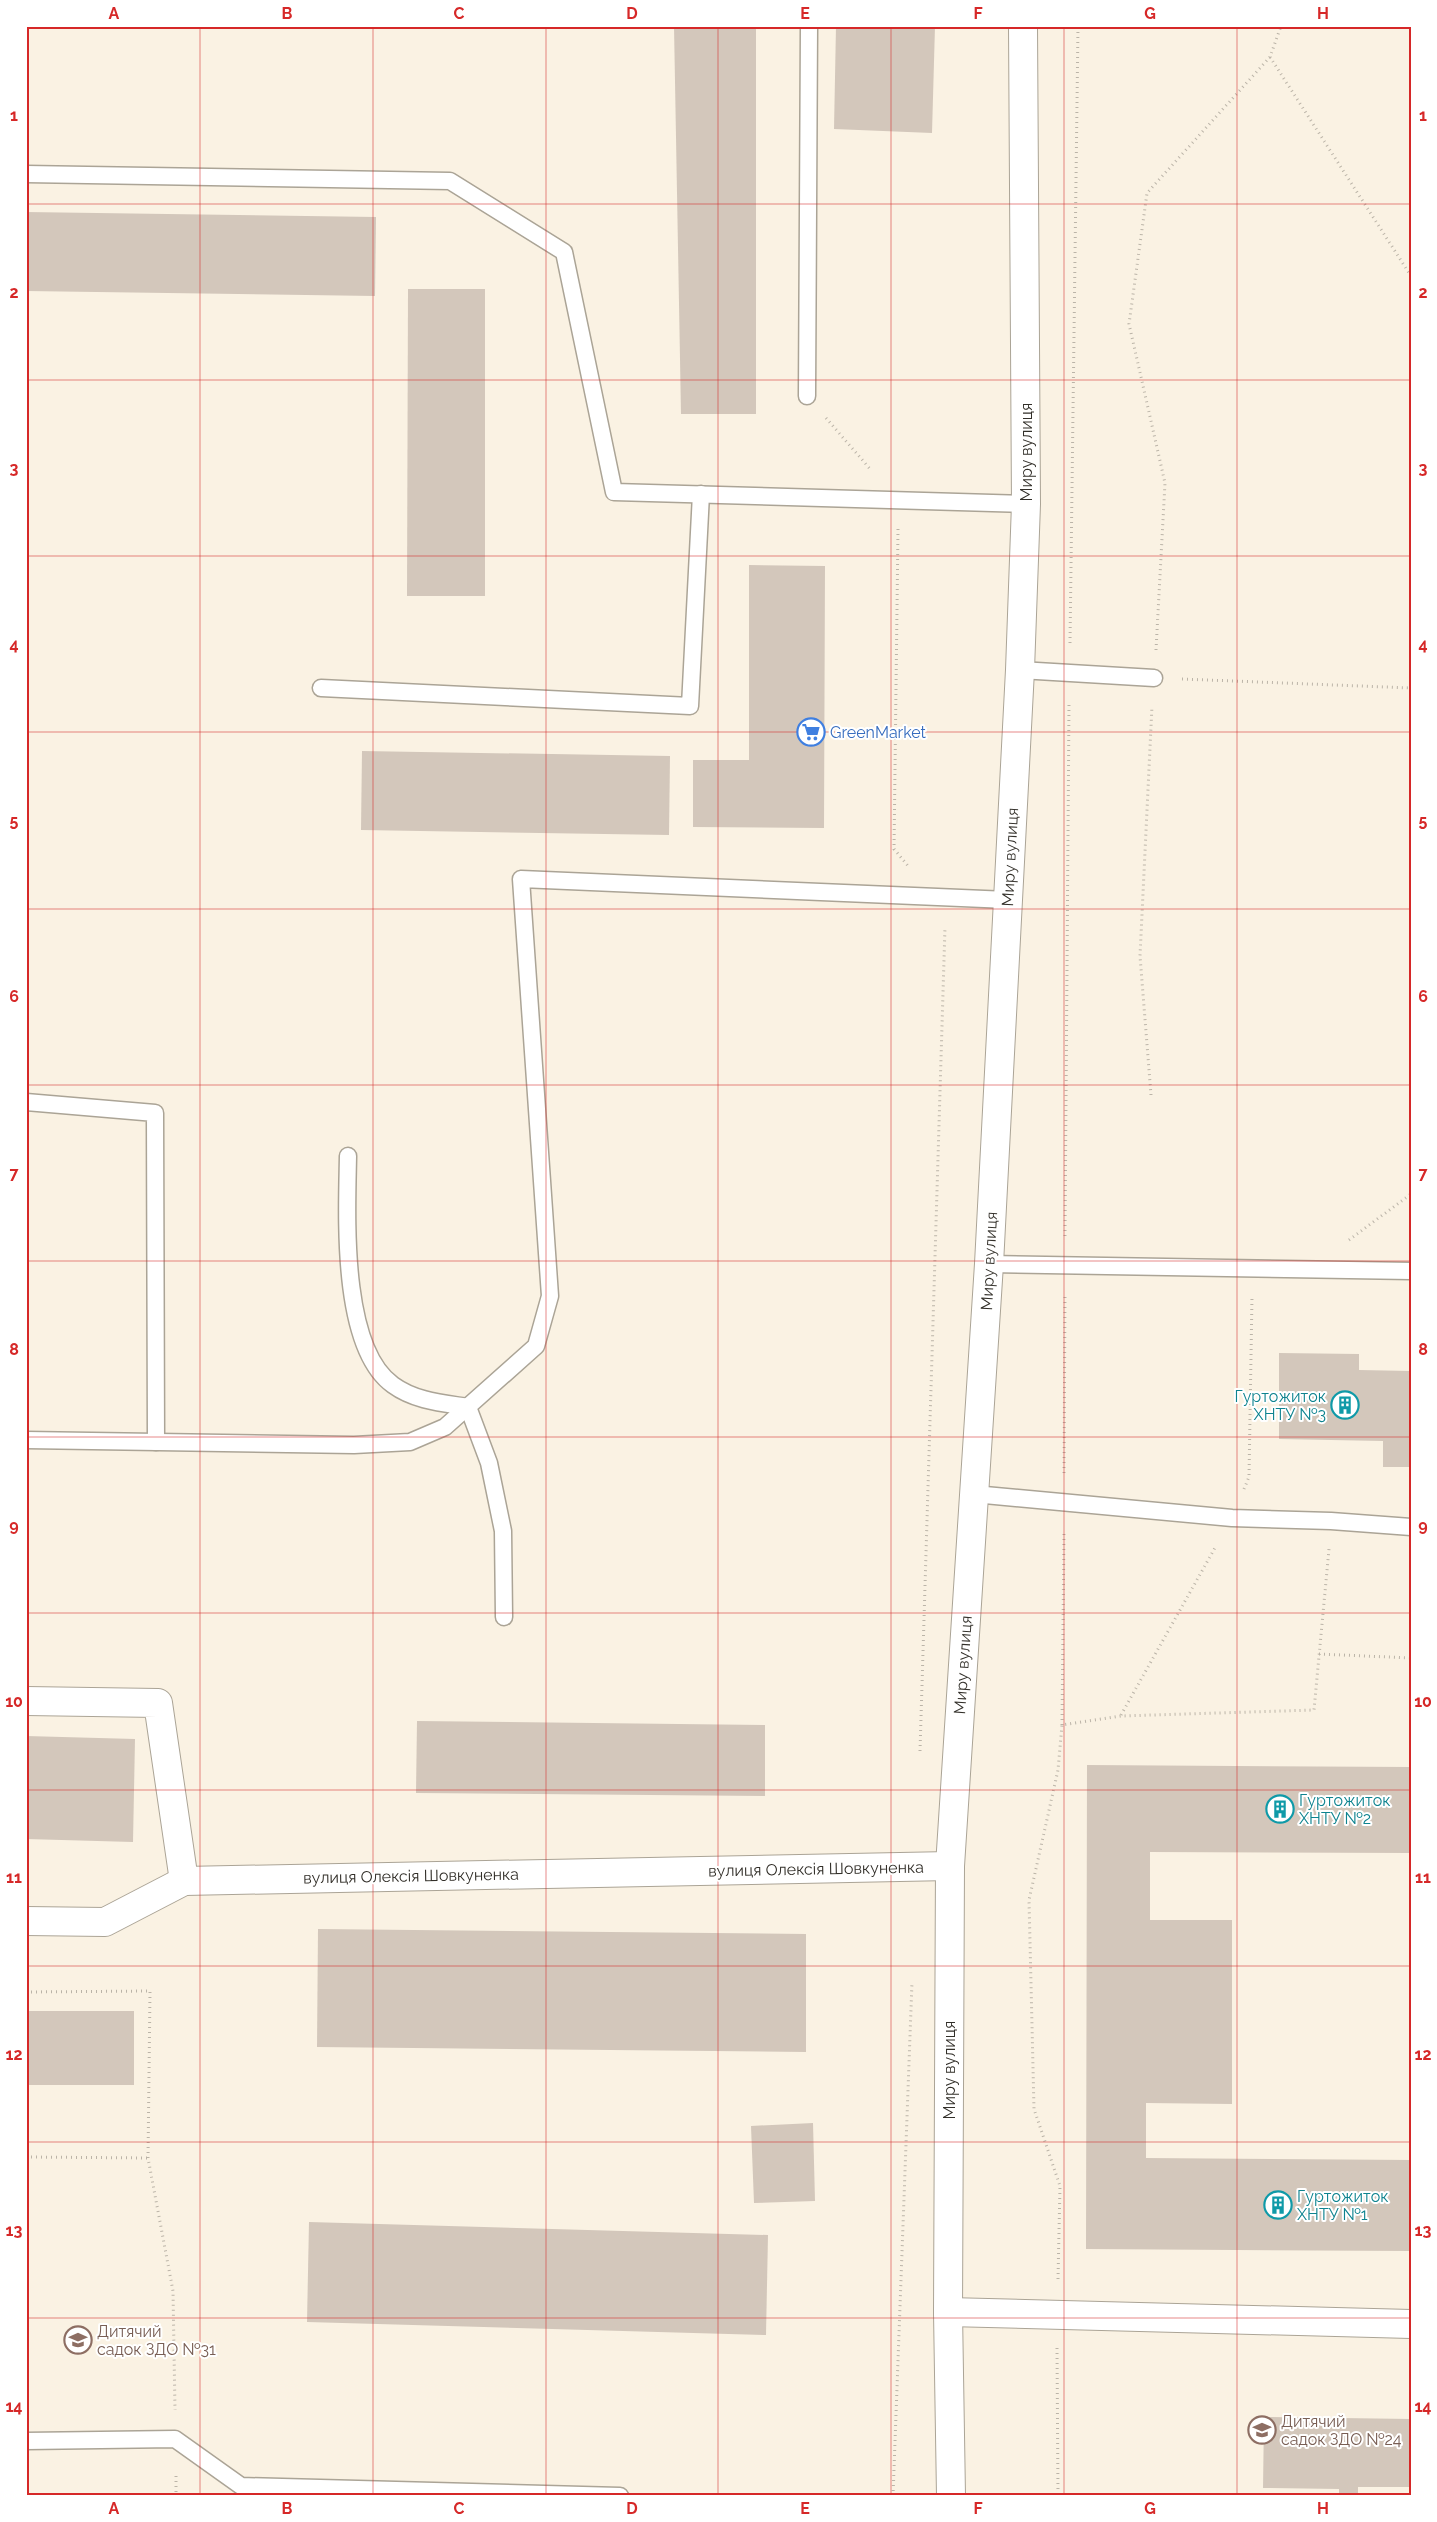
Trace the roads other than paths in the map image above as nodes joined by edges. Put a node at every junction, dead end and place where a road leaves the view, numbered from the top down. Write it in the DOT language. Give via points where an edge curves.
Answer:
graph roads {
  1 [pos="809,26"];
  2 [pos="1023,26"];
  3 [pos="26,174"];
  4 [pos="807,396"];
  5 [pos="700,494"];
  6 [pos="1026,504"];
  7 [pos="1020,670"];
  8 [pos="1154,678"];
  9 [pos="321,688"];
  10 [pos="1008,900"];
  11 [pos="26,1102"];
  12 [pos="348,1156"];
  13 [pos="989,1264"];
  14 [pos="1411,1271"];
  15 [pos="468,1408"];
  16 [pos="26,1440"];
  17 [pos="156,1442"];
  18 [pos="974,1494"];
  19 [pos="1411,1527"];
  20 [pos="504,1617"];
  21 [pos="26,1701"];
  22 [pos="950,1866"];
  23 [pos="184,1881"];
  24 [pos="26,1921"];
  25 [pos="948,2312"];
  26 [pos="1411,2324"];
  27 [pos="26,2441"];
  28 [pos="620,2496"];
  29 [pos="951,2496"];
  1 -- 4 [label="lane"];
  2 -- 6 [label="street, Миру вулиця"];
  3 -- 5 [label="lane" via="450,181 564,252 614,492"];
  5 -- 6 [label="lane"];
  5 -- 9 [label="lane" via="690,706"];
  6 -- 7 [label="street, Миру вулиця"];
  7 -- 8 [label="lane"];
  7 -- 10 [label="street, Миру вулиця"];
  10 -- 13 [label="street, Миру вулиця"];
  10 -- 15 [label="lane" via="521,879 550,1296 536,1346"];
  11 -- 17 [label="lane" via="155,1113"];
  12 -- 15 [label="lane" via="346,1253 357,1320 372,1360 391,1384 414,1398"];
  13 -- 14 [label="lane"];
  13 -- 18 [label="street, Миру вулиця"];
  15 -- 17 [label="lane" via="445,1427 410,1442 354,1445"];
  15 -- 20 [label="lane" via="489,1463 503,1531"];
  16 -- 17 [label="lane"];
  18 -- 19 [label="lane" via="1232,1518"];
  18 -- 22 [label="street, Миру вулиця"];
  21 -- 23 [label="street" via="158,1703"];
  22 -- 23 [label="street, вулиця Олексія Шовкуненка"];
  22 -- 25 [label="street, Миру вулиця"];
  23 -- 24 [label="street" via="105,1922"];
  25 -- 26 [label="street"];
  25 -- 29 [label="street, Миру вулиця"];
  27 -- 28 [label="lane" via="175,2439 241,2486"];
}
